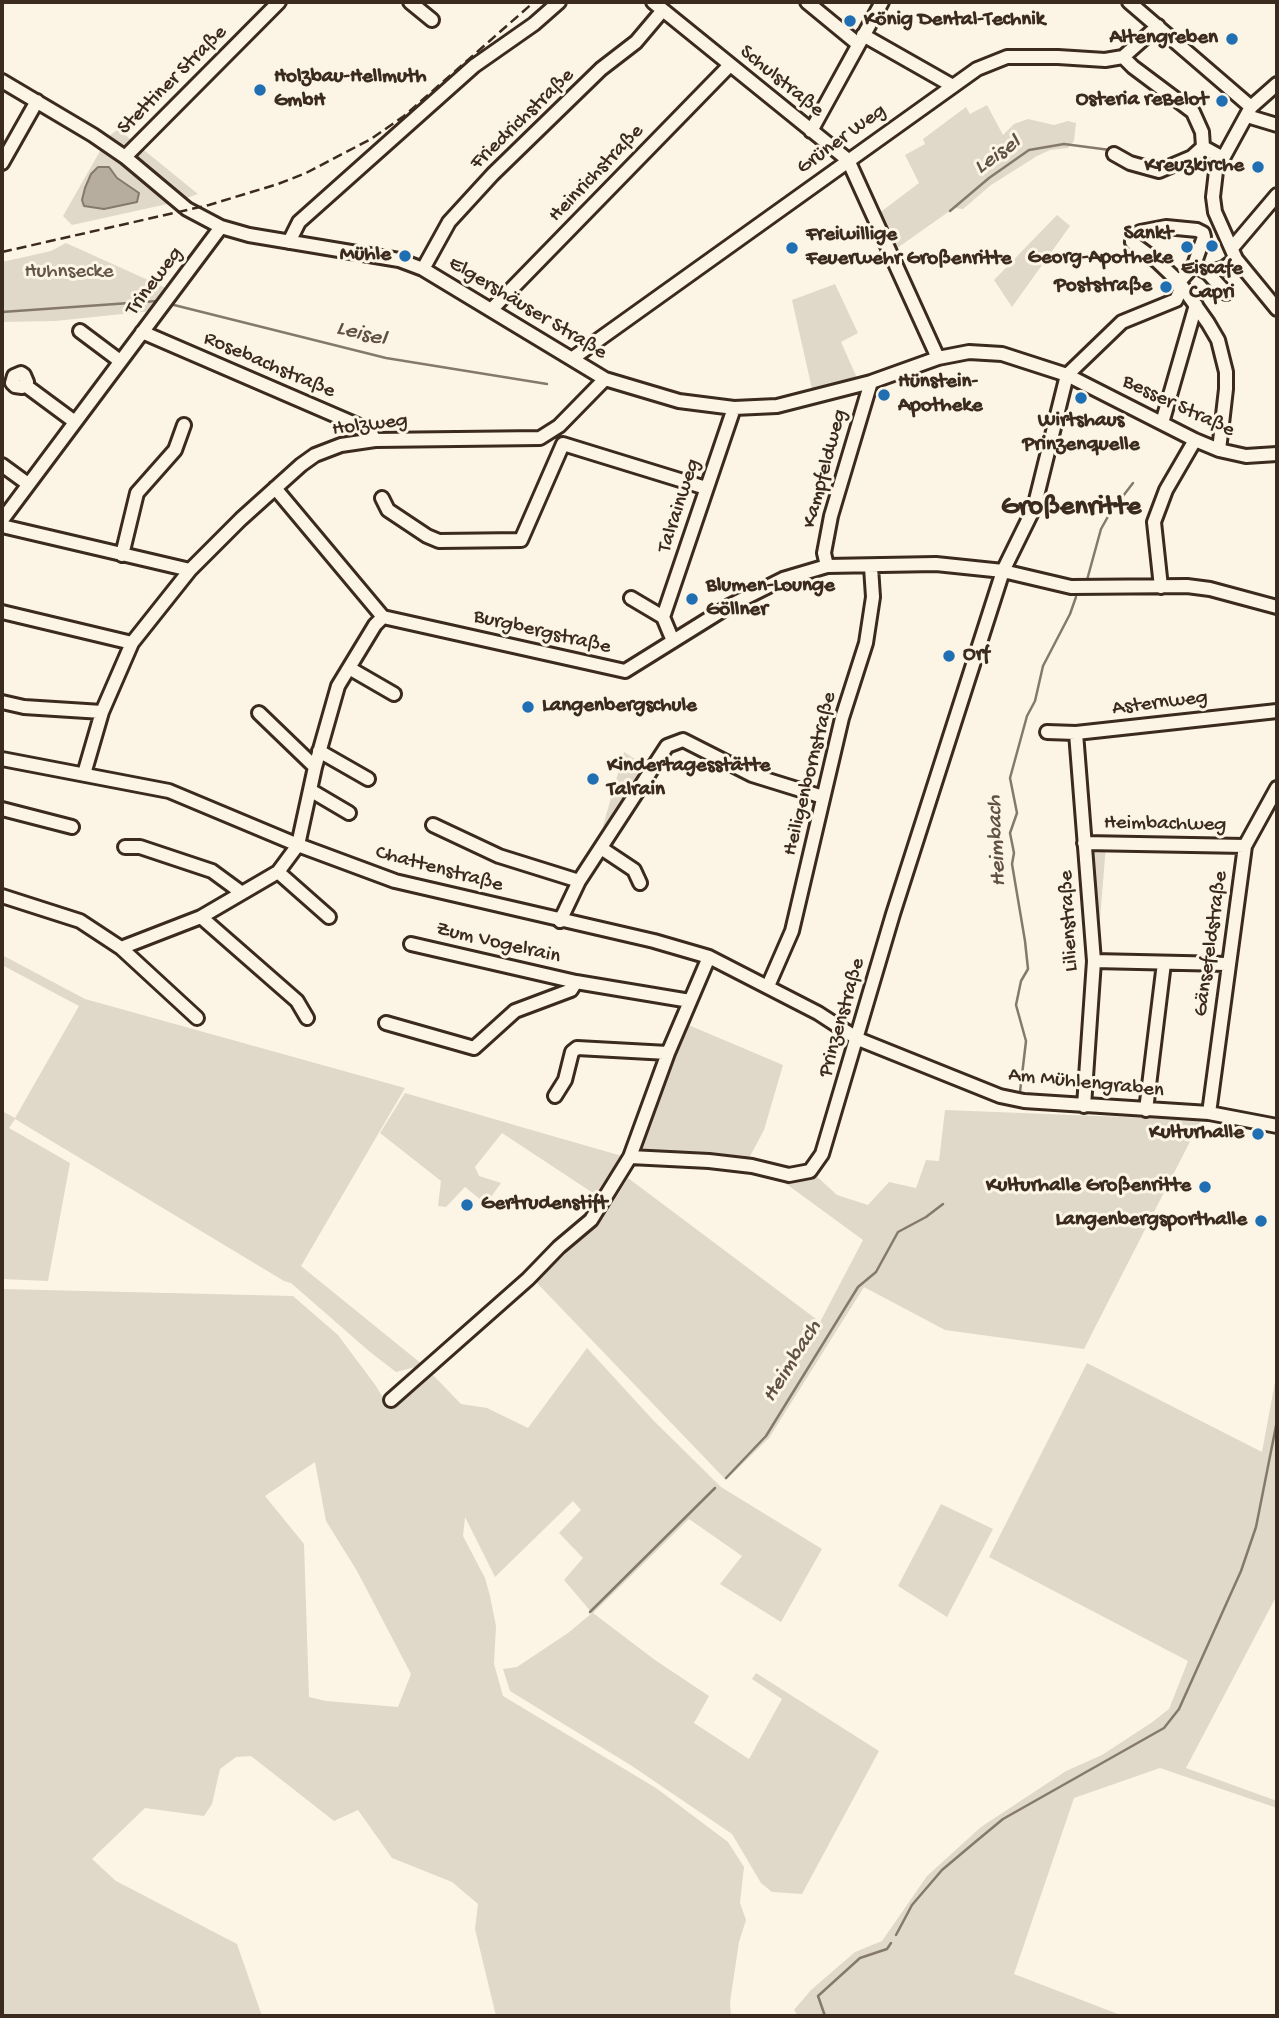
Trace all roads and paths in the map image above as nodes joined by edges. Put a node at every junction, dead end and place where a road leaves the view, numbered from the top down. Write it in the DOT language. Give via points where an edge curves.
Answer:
graph roads {
  1 [pos="279,2"];
  2 [pos="410,2"];
  3 [pos="559,2"];
  4 [pos="807,2"];
  5 [pos="882,2"];
  6 [pos="1129,2"];
  7 [pos="658,6"];
  8 [pos="432,20"];
  9 [pos="1158,26"];
  10 [pos="861,39"];
  11 [pos="1124,57"];
  12 [pos="730,65"];
  13 [pos="2,81"];
  14 [pos="1277,84"];
  15 [pos="951,85"];
  16 [pos="37,101"];
  17 [pos="1249,112"];
  18 [pos="1277,125"];
  19 [pos="811,131"];
  20 [pos="1203,147"];
  21 [pos="1114,154"];
  22 [pos="125,157"];
  23 [pos="1223,158"];
  24 [pos="848,160"];
  25 [pos="2,163"];
  26 [pos="1277,195"];
  27 [pos="221,227"];
  28 [pos="289,242"];
  29 [pos="1234,253"];
  30 [pos="1194,265"];
  31 [pos="423,269"];
  32 [pos="1208,274"];
  33 [pos="1179,282"];
  34 [pos="1226,292"];
  35 [pos="1196,305"];
  36 [pos="492,309"];
  37 [pos="1277,309"];
  38 [pos="80,331"];
  39 [pos="142,332"];
  40 [pos="573,358"];
  41 [pos="938,358"];
  42 [pos="120,361"];
  43 [pos="1067,375"];
  44 [pos="605,379"];
  45 [pos="871,382"];
  46 [pos="25,385"];
  47 [pos="734,408"];
  48 [pos="75,422"];
  49 [pos="1162,423"];
  50 [pos="184,425"];
  51 [pos="559,426"];
  52 [pos="375,440"];
  53 [pos="1195,440"];
  54 [pos="563,444"];
  55 [pos="1219,450"];
  56 [pos="1277,454"];
  57 [pos="2,465"];
  58 [pos="28,484"];
  59 [pos="275,488"];
  60 [pos="706,488"];
  61 [pos="382,498"];
  62 [pos="2,520"];
  63 [pos="2,526"];
  64 [pos="122,555"];
  65 [pos="827,566"];
  66 [pos="871,567"];
  67 [pos="190,570"];
  68 [pos="1003,571"];
  69 [pos="1161,587"];
  70 [pos="631,598"];
  71 [pos="1277,607"];
  72 [pos="2,612"];
  73 [pos="383,617"];
  74 [pos="663,617"];
  75 [pos="673,641"];
  76 [pos="132,643"];
  77 [pos="349,668"];
  78 [pos="394,694"];
  79 [pos="2,702"];
  80 [pos="1277,711"];
  81 [pos="102,712"];
  82 [pos="258,713"];
  83 [pos="1047,732"];
  84 [pos="1076,733"];
  85 [pos="319,751"];
  86 [pos="2,759"];
  87 [pos="315,766"];
  88 [pos="83,774"];
  89 [pos="368,779"];
  90 [pos="1277,788"];
  91 [pos="310,790"];
  92 [pos="823,797"];
  93 [pos="2,809"];
  94 [pos="349,813"];
  95 [pos="433,825"];
  96 [pos="72,827"];
  97 [pos="1084,843"];
  98 [pos="298,845"];
  99 [pos="1245,846"];
  100 [pos="125,847"];
  101 [pos="601,848"];
  102 [pos="278,872"];
  103 [pos="579,881"];
  104 [pos="640,883"];
  105 [pos="242,893"];
  106 [pos="2,896"];
  107 [pos="201,917"];
  108 [pos="329,917"];
  109 [pos="560,920"];
  110 [pos="411,944"];
  111 [pos="121,948"];
  112 [pos="709,957"];
  113 [pos="1094,961"];
  114 [pos="1164,963"];
  115 [pos="1227,964"];
  116 [pos="576,982"];
  117 [pos="768,986"];
  118 [pos="690,1001"];
  119 [pos="197,1018"];
  120 [pos="307,1018"];
  121 [pos="386,1023"];
  122 [pos="858,1039"];
  123 [pos="668,1053"];
  124 [pos="555,1096"];
  125 [pos="1084,1106"];
  126 [pos="1146,1110"];
  127 [pos="1209,1113"];
  128 [pos="1277,1126"];
  129 [pos="631,1157"];
  130 [pos="391,1400"];
  1 -- 22 [label="street, Stettiner Straße"];
  2 -- 8 [label="street"];
  3 -- 28 [label="street" via="474,66 299,222"];
  4 -- 10 [label="street"];
  5 -- 10 [label="street"];
  6 -- 9 [label="street"];
  7 -- 12 [label="street, Schulstraße"];
  7 -- 31 [label="street, Friedrichstraße" via="636,42 601,69 449,222"];
  9 -- 11 [label="street"];
  9 -- 17 [label="street"];
  10 -- 15 [label="street"];
  10 -- 19 [label="street"];
  11 -- 15 [label="street, Grüner Weg" via="1007,57"];
  11 -- 20 [label="street" via="1193,112"];
  12 -- 19 [label="street, Schulstraße"];
  12 -- 36 [label="street, Heinrichstraße"];
  13 -- 16 [label="street, Elgershäuser Straße"];
  14 -- 17 [label="street"];
  15 -- 24 [label="street, Grüner Weg"];
  16 -- 22 [label="street, Elgershäuser Straße"];
  16 -- 25 [label="street"];
  17 -- 18 [label="street"];
  17 -- 23 [label="street"];
  19 -- 24 [label="street, Schulstraße"];
  20 -- 21 [label="street" via="1159,171"];
  20 -- 23 [label="street"];
  22 -- 27 [label="street, Elgershäuser Straße" via="176,200"];
  23 -- 29 [label="street" via="1216,171 1213,197"];
  24 -- 40 [label="street, Grüner Weg"];
  24 -- 41 [label="street, Schulstraße"];
  26 -- 29 [label="street"];
  27 -- 28 [label="street, Elgershäuser Straße"];
  27 -- 39 [label="street, Trineweg"];
  28 -- 31 [label="street, Elgershäuser Straße" via="398,260"];
  29 -- 32 [label="street" via="1224,268"];
  29 -- 37 [label="street"];
  30 -- 32 [label="street"];
  30 -- 33 [label="street"];
  30 -- 33 [label="street" via="1204,237 1197,230 1166,227 1135,236 1132,242"];
  31 -- 36 [label="street, Elgershäuser Straße"];
  32 -- 34 [label="street"];
  33 -- 35 [label="street"];
  33 -- 43 [label="street" via="1176,300 1122,322"];
  35 -- 49 [label="street"];
  35 -- 55 [label="street" via="1218,340 1226,372"];
  36 -- 40 [label="street, Elgershäuser Straße"];
  38 -- 42 [label="street"];
  39 -- 42 [label="street, Trineweg"];
  39 -- 52 [label="street, Rosebachstraße" via="369,430"];
  40 -- 44 [label="street, Elgershäuser Straße"];
  41 -- 43 [label="street, Elgershäuser Straße" via="969,352 1002,354"];
  41 -- 45 [label="street, Elgershäuser Straße"];
  42 -- 48 [label="street, Trineweg"];
  43 -- 49 [label="street, Besser Straße"];
  43 -- 68 [label="street, Prinzenstraße" via="1034,508"];
  44 -- 47 [label="street, Elgershäuser Straße" via="680,401"];
  44 -- 51 [label="street, Holzweg"];
  45 -- 47 [label="street, Elgershäuser Straße" via="777,406"];
  45 -- 65 [label="street, Kampfeldweg" via="831,516 824,553"];
  46 -- 48 [label="street"];
  47 -- 60 [label="street, Talrainweg"];
  48 -- 58 [label="street, Trineweg"];
  49 -- 53 [label="street, Besser Straße"];
  50 -- 64 [label="street" via="175,450 137,493"];
  51 -- 52 [label="street, Holzweg" via="540,438"];
  51 -- 54 [label="street"];
  52 -- 59 [label="street, Holzweg" via="315,455"];
  53 -- 55 [label="street, Besser Straße"];
  53 -- 69 [label="street" via="1166,490 1154,522"];
  54 -- 60 [label="street"];
  54 -- 61 [label="street" via="521,540 439,541 388,510"];
  55 -- 56 [label="street, Besser Straße" via="1246,456"];
  57 -- 58 [label="street"];
  58 -- 62 [label="street, Trineweg"];
  59 -- 67 [label="street, Holzweg"];
  59 -- 73 [label="street"];
  60 -- 74 [label="street, Talrainweg"];
  63 -- 64 [label="street"];
  64 -- 67 [label="street"];
  65 -- 66 [label="street, Burgbergstraße"];
  65 -- 75 [label="street, Burgbergstraße" via="783,579 731,604"];
  66 -- 68 [label="street, Burgbergstraße" via="936,564"];
  66 -- 92 [label="street, Heiligenbornstraße" via="873,597 866,643"];
  67 -- 76 [label="street, Holzweg"];
  68 -- 69 [label="street, Burgbergstraße" via="1071,587"];
  68 -- 122 [label="street, Prinzenstraße" via="893,914"];
  69 -- 71 [label="street, Burgbergstraße" via="1210,589"];
  70 -- 74 [label="street"];
  72 -- 76 [label="street"];
  73 -- 75 [label="street, Burgbergstraße" via="625,671"];
  73 -- 77 [label="street"];
  74 -- 75 [label="street"];
  76 -- 81 [label="street, Holzweg"];
  77 -- 78 [label="street"];
  77 -- 85 [label="street" via="338,686"];
  79 -- 81 [label="street"];
  80 -- 84 [label="street, Asternweg"];
  81 -- 88 [label="street, Holzweg"];
  82 -- 87 [label="street"];
  83 -- 84 [label="street, Asternweg"];
  84 -- 97 [label="street, Lilienstraße"];
  85 -- 87 [label="street"];
  85 -- 89 [label="street"];
  86 -- 88 [label="street, Chattenstraße"];
  87 -- 91 [label="street"];
  88 -- 98 [label="street, Chattenstraße" via="169,791"];
  90 -- 99 [label="street, Gänsefeldstraße"];
  91 -- 94 [label="street"];
  91 -- 98 [label="street"];
  92 -- 101 [label="street" via="752,775 683,740 667,746"];
  92 -- 117 [label="street, Heiligenbornstraße" via="792,931"];
  93 -- 96 [label="street"];
  95 -- 103 [label="street" via="499,856"];
  97 -- 99 [label="street, Heimbachweg"];
  97 -- 113 [label="street, Lilienstraße"];
  98 -- 102 [label="street"];
  98 -- 109 [label="street, Chattenstraße" via="396,881"];
  99 -- 115 [label="street, Gänsefeldstraße"];
  100 -- 105 [label="street" via="140,847 212,871"];
  101 -- 103 [label="street"];
  101 -- 104 [label="street" via="634,870"];
  102 -- 105 [label="street"];
  102 -- 108 [label="street"];
  103 -- 109 [label="street"];
  105 -- 107 [label="street"];
  106 -- 111 [label="street" via="80,921"];
  107 -- 111 [label="street"];
  107 -- 120 [label="street" via="298,1001"];
  109 -- 112 [label="street, Chattenstraße"];
  110 -- 116 [label="street, Zum Vogelrain"];
  111 -- 119 [label="street"];
  112 -- 117 [label="street, Chattenstraße"];
  112 -- 118 [label="street"];
  113 -- 114 [label="street"];
  113 -- 125 [label="street, Lilienstraße"];
  114 -- 115 [label="street"];
  114 -- 126 [label="street"];
  115 -- 127 [label="street, Gänsefeldstraße"];
  116 -- 118 [label="street, Zum Vogelrain"];
  116 -- 121 [label="street, Zum Vogelrain" via="571,990 515,1011 474,1048"];
  117 -- 122 [label="street, Chattenstraße"];
  118 -- 123 [label="street"];
  122 -- 125 [label="street, Am Mühlengraben" via="1000,1096"];
  122 -- 129 [label="street, Prinzenstraße" via="822,1154 810,1171 789,1175 709,1161"];
  123 -- 124 [label="street" via="577,1048"];
  123 -- 129 [label="street"];
  125 -- 126 [label="street, Am Mühlengraben"];
  126 -- 127 [label="street, Am Mühlengraben"];
  127 -- 128 [label="street, Am Mühlengraben"];
  129 -- 130 [label="street" via="591,1220"];
}
